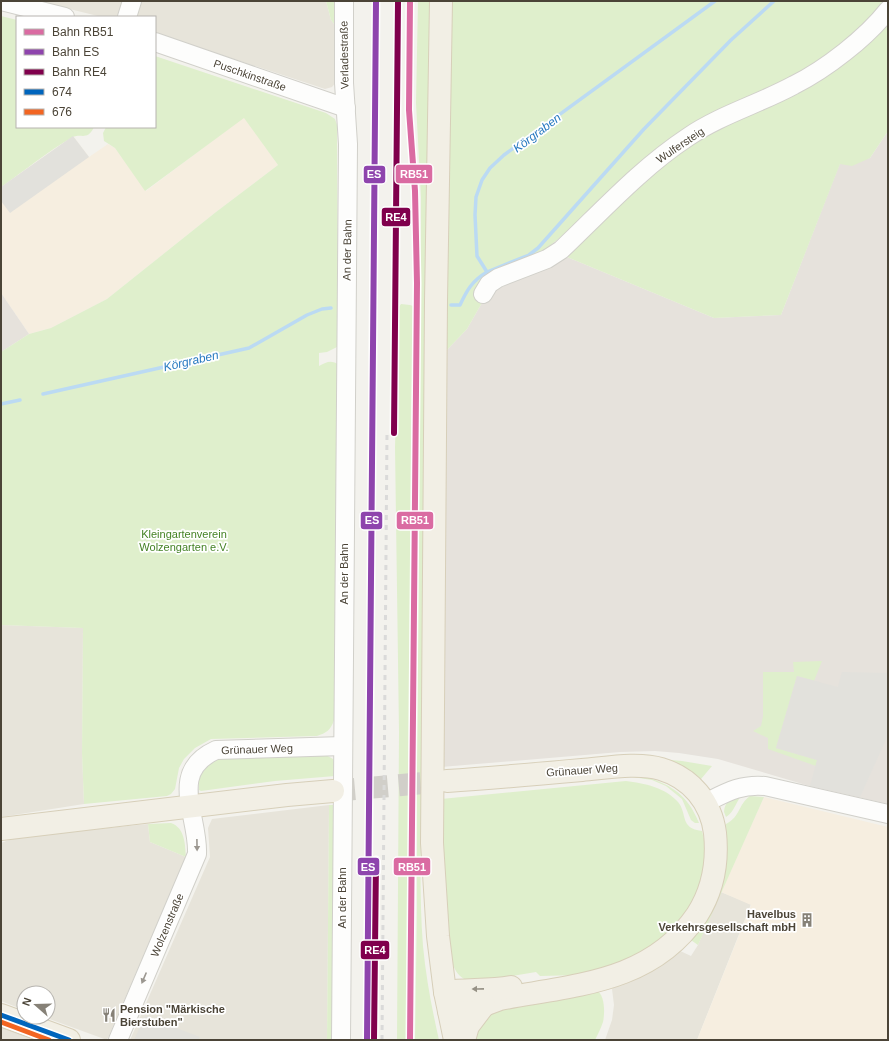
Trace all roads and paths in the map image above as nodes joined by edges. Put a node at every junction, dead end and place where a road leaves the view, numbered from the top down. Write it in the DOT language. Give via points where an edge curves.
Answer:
graph roads {
  1 [pos="1,1"];
  2 [pos="132,1"];
  3 [pos="344,1"];
  4 [pos="441,1"];
  5 [pos="888,10"];
  6 [pos="61,16"];
  7 [pos="127,16"];
  8 [pos="156,42"];
  9 [pos="346,108"];
  10 [pos="483,294"];
  11 [pos="343,746"];
  12 [pos="447,782"];
  13 [pos="334,791"];
  14 [pos="705,802"];
  15 [pos="190,807"];
  16 [pos="888,814"];
  17 [pos="1,829"];
  18 [pos="584,983"];
  19 [pos="447,1001"];
  20 [pos="484,1005"];
  21 [pos="1,1015"];
  22 [pos="69,1040"];
  23 [pos="118,1040"];
  24 [pos="341,1040"];
  25 [pos="454,1040"];
  26 [pos="464,1040"];
  1 -- 6 [label="street"];
  2 -- 7 [label="street"];
  3 -- 9 [label="street, Verladestraße"];
  4 -- 19 [label="main road" via="432,843 437,929"];
  5 -- 10 [label="street, Wulfersteig" via="877,24 813,75 688,137 654,162 561,250 547,259 498,278 489,284"];
  8 -- 9 [label="street, Puschkinstraße"];
  9 -- 11 [label="street, An der Bahn" via="348,144"];
  11 -- 15 [label="street, Grünauer Weg" via="216,750 201,759 193,770 188,788"];
  11 -- 24 [label="street, An der Bahn"];
  12 -- 14 [label="main road, Grünauer Weg" via="641,766 660,769 680,777 692,786"];
  13 -- 15 [label="main road"];
  14 -- 16 [label="street" via="741,786 758,785"];
  14 -- 18 [label="main road, Grünauer Weg" via="714,824 716,863 708,895 696,916 676,941 645,963 627,972"];
  15 -- 17 [label="main road"];
  15 -- 23 [label="street, Wolzenstraße, one-way" via="197,838 197,854"];
  18 -- 19 [label="main road, Grünauer Weg, one-way" via="563,982 466,990"];
  18 -- 20 [label="main road, Grünauer Weg" via="500,999"];
  19 -- 20 [label="main road, Grünauer Weg"];
  19 -- 25 [label="main road"];
  20 -- 26 [label="main road" via="468,1026"];
  21 -- 22 [label="main road"];
}
